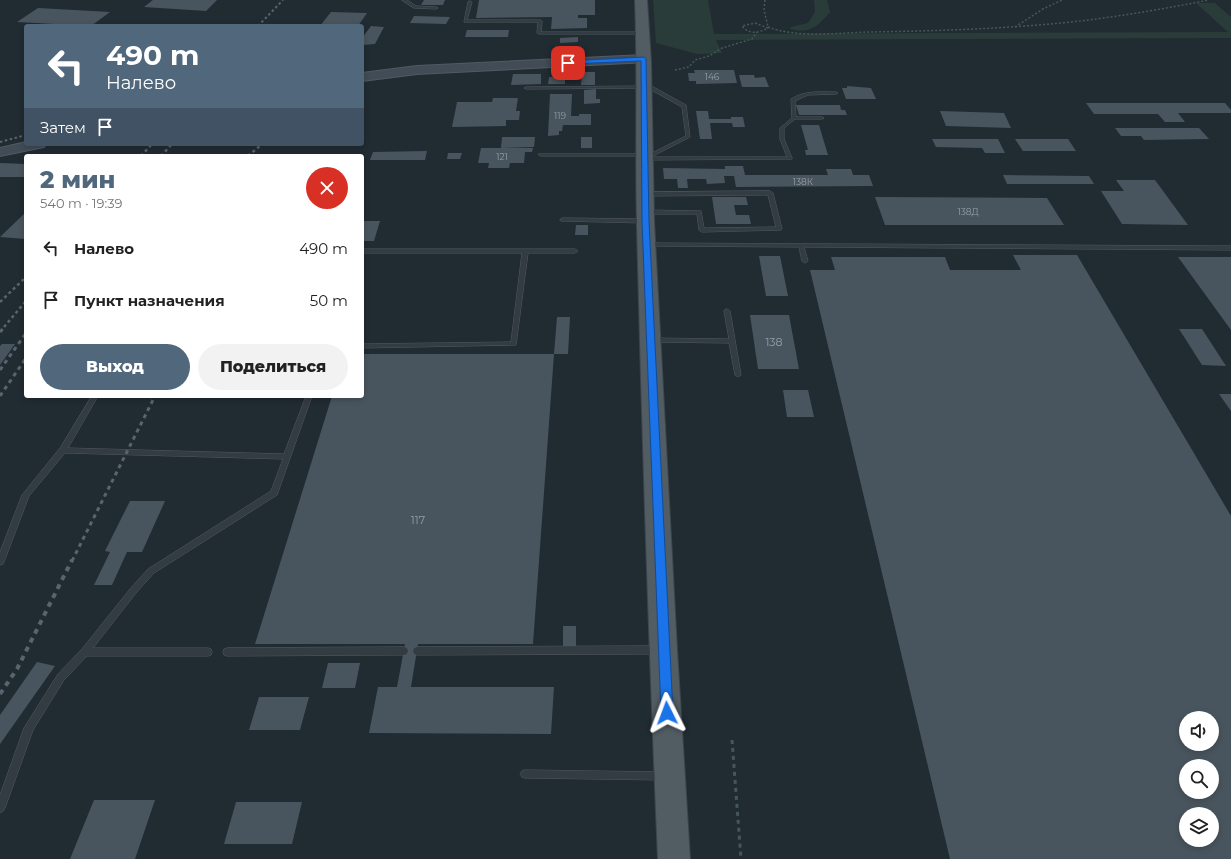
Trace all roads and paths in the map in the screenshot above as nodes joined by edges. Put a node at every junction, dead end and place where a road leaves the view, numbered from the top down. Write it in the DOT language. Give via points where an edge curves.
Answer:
graph roads {
  1 [pos="404,0"];
  2 [pos="641,0"];
  3 [pos="765,0"];
  4 [pos="1062,0"];
  5 [pos="1209,0"];
  6 [pos="470,2"];
  7 [pos="436,8"];
  8 [pos="767,26"];
  9 [pos="1014,27"];
  10 [pos="757,32"];
  11 [pos="643,33"];
  12 [pos="644,59"];
  13 [pos="675,70"];
  14 [pos="364,77"];
  15 [pos="644,86"];
  16 [pos="526,88"];
  17 [pos="836,93"];
  18 [pos="794,118"];
  19 [pos="822,118"];
  20 [pos="29,146"];
  21 [pos="0,152"];
  22 [pos="541,155"];
  23 [pos="644,157"];
  24 [pos="645,209"];
  25 [pos="563,220"];
  26 [pos="646,245"];
  27 [pos="801,246"];
  28 [pos="1231,248"];
  29 [pos="364,251"];
  30 [pos="525,251"];
  31 [pos="575,251"];
  32 [pos="805,261"];
  33 [pos="727,311"];
  34 [pos="650,340"];
  35 [pos="732,341"];
  36 [pos="364,346"];
  37 [pos="738,374"];
  38 [pos="94,398"];
  39 [pos="307,398"];
  40 [pos="63,450"];
  41 [pos="287,457"];
  42 [pos="0,562"];
  43 [pos="663,650"];
  44 [pos="404,651"];
  45 [pos="417,651"];
  46 [pos="85,652"];
  47 [pos="208,652"];
  48 [pos="227,652"];
  49 [pos="732,740"];
  50 [pos="525,774"];
  51 [pos="670,776"];
  52 [pos="0,808"];
  53 [pos="674,859"];
  54 [pos="741,859"];
  1 -- 7 [label="lane" via="415,7"];
  2 -- 11 [label="main road"];
  3 -- 8 [label="path" via="763,6"];
  4 -- 9 [label="path"];
  5 -- 9 [label="path"];
  6 -- 11 [label="lane" via="464,21 540,21 539,33"];
  8 -- 9 [label="path" via="805,33"];
  8 -- 10 [label="path" via="764,31"];
  8 -- 10 [label="path" via="753,23 742,26 748,31"];
  10 -- 13 [label="path" via="752,39 722,48 709,56 695,60 689,67"];
  11 -- 12 [label="main road"];
  12 -- 14 [label="street" via="417,70"];
  12 -- 15 [label="main road"];
  15 -- 16 [label="lane"];
  15 -- 23 [label="main road"];
  15 -- 23 [label="lane" via="684,106 688,137"];
  17 -- 18 [label="lane" via="797,96 793,100"];
  18 -- 19 [label="lane"];
  18 -- 23 [label="lane" via="782,128 782,139 790,158"];
  20 -- 21 [label="street"];
  22 -- 23 [label="lane"];
  23 -- 24 [label="main road"];
  24 -- 24 [label="lane" via="770,193 780,229 702,230 699,212"];
  24 -- 25 [label="lane"];
  24 -- 26 [label="main road"];
  26 -- 27 [label="lane"];
  26 -- 34 [label="main road"];
  27 -- 28 [label="lane"];
  27 -- 32 [label="lane"];
  29 -- 30 [label="lane"];
  30 -- 31 [label="lane"];
  30 -- 36 [label="lane" via="514,344"];
  33 -- 35 [label="lane"];
  34 -- 35 [label="lane"];
  34 -- 43 [label="main road"];
  35 -- 37 [label="lane"];
  38 -- 40 [label="lane"];
  39 -- 41 [label="lane"];
  40 -- 41 [label="lane"];
  40 -- 42 [label="lane" via="26,495"];
  41 -- 46 [label="lane" via="274,493 151,570"];
  43 -- 45 [label="lane"];
  43 -- 51 [label="main road"];
  44 -- 48 [label="lane"];
  46 -- 47 [label="lane"];
  46 -- 52 [label="lane" via="62,678 29,728"];
  49 -- 54 [label="path"];
  50 -- 51 [label="lane"];
  51 -- 53 [label="main road"];
}
